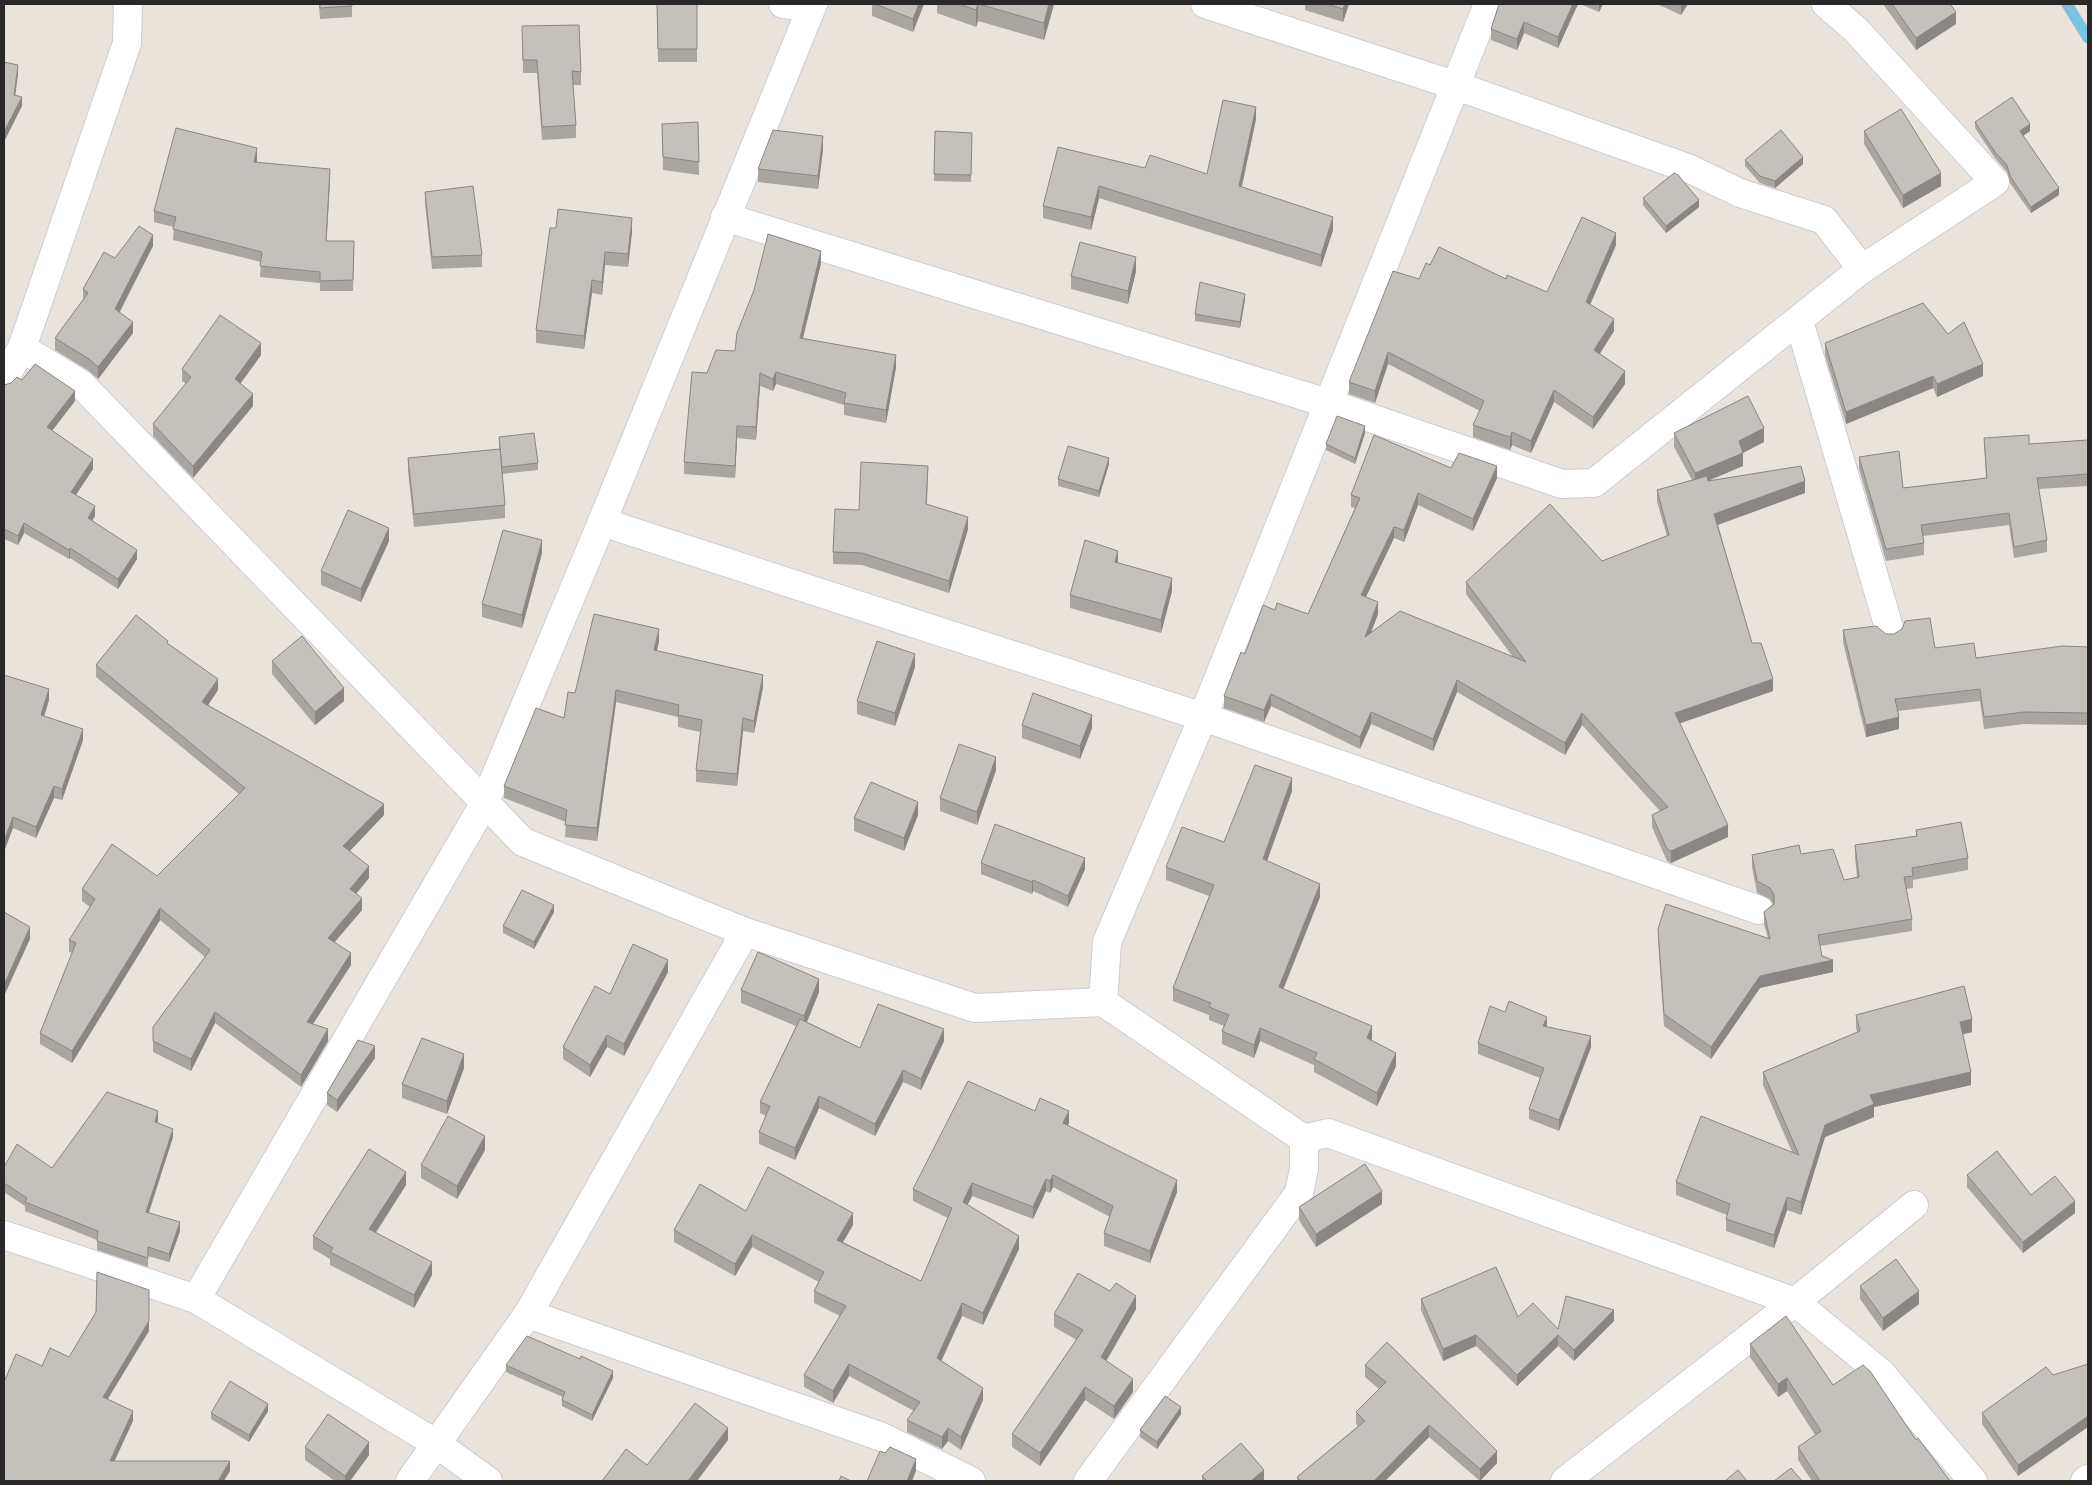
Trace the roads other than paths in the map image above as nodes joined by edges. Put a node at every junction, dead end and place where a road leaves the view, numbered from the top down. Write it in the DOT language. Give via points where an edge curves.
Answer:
graph roads {
  1 [pos="128,4"];
  2 [pos="783,4"];
  3 [pos="1205,4"];
  4 [pos="1488,4"];
  5 [pos="1826,4"];
  6 [pos="812,6"];
  7 [pos="1457,86"];
  8 [pos="724,217"];
  9 [pos="1862,269"];
  10 [pos="1799,321"];
  11 [pos="22,348"];
  12 [pos="4,379"];
  13 [pos="1330,404"];
  14 [pos="602,522"];
  15 [pos="1890,631"];
  16 [pos="1203,718"];
  17 [pos="484,804"];
  18 [pos="1759,910"];
  19 [pos="745,932"];
  20 [pos="1103,1002"];
  21 [pos="1304,1139"];
  22 [pos="1914,1205"];
  23 [pos="4,1235"];
  24 [pos="196,1299"];
  25 [pos="1795,1302"];
  26 [pos="528,1314"];
  27 [pos="437,1444"];
  28 [pos="2088,1479"];
  29 [pos="410,1481"];
  30 [pos="488,1481"];
  31 [pos="971,1481"];
  32 [pos="1088,1481"];
  33 [pos="1565,1481"];
  34 [pos="1973,1481"];
  35 [pos="2085,1481"];
  1 -- 11 [label="street" via="127,43"];
  2 -- 6 [label="street"];
  3 -- 7 [label="street"];
  4 -- 7 [label="street"];
  5 -- 9 [label="street" via="1856,30 1996,182"];
  6 -- 8 [label="street"];
  7 -- 9 [label="street" via="1690,169 1740,193 1824,220"];
  7 -- 13 [label="street"];
  8 -- 13 [label="street"];
  8 -- 14 [label="street"];
  9 -- 10 [label="street"];
  10 -- 13 [label="street" via="1594,483 1562,484"];
  10 -- 15 [label="street"];
  11 -- 12 [label="street"];
  11 -- 17 [label="street" via="81,384"];
  13 -- 16 [label="street"];
  14 -- 16 [label="street"];
  14 -- 17 [label="street"];
  16 -- 18 [label="street"];
  16 -- 20 [label="street" via="1107,942"];
  17 -- 19 [label="street" via="523,842"];
  17 -- 24 [label="street"];
  19 -- 20 [label="street" via="975,1008"];
  19 -- 26 [label="street"];
  20 -- 21 [label="street"];
  21 -- 25 [label="street" via="1328,1133"];
  21 -- 32 [label="street" via="1304,1168 1299,1193"];
  22 -- 25 [label="street"];
  23 -- 24 [label="street"];
  24 -- 27 [label="street"];
  25 -- 33 [label="street"];
  25 -- 34 [label="street" via="1881,1373"];
  26 -- 27 [label="street"];
  26 -- 31 [label="street" via="882,1437"];
  27 -- 29 [label="street"];
  27 -- 30 [label="street"];
  28 -- 35 [label="street"];
}
